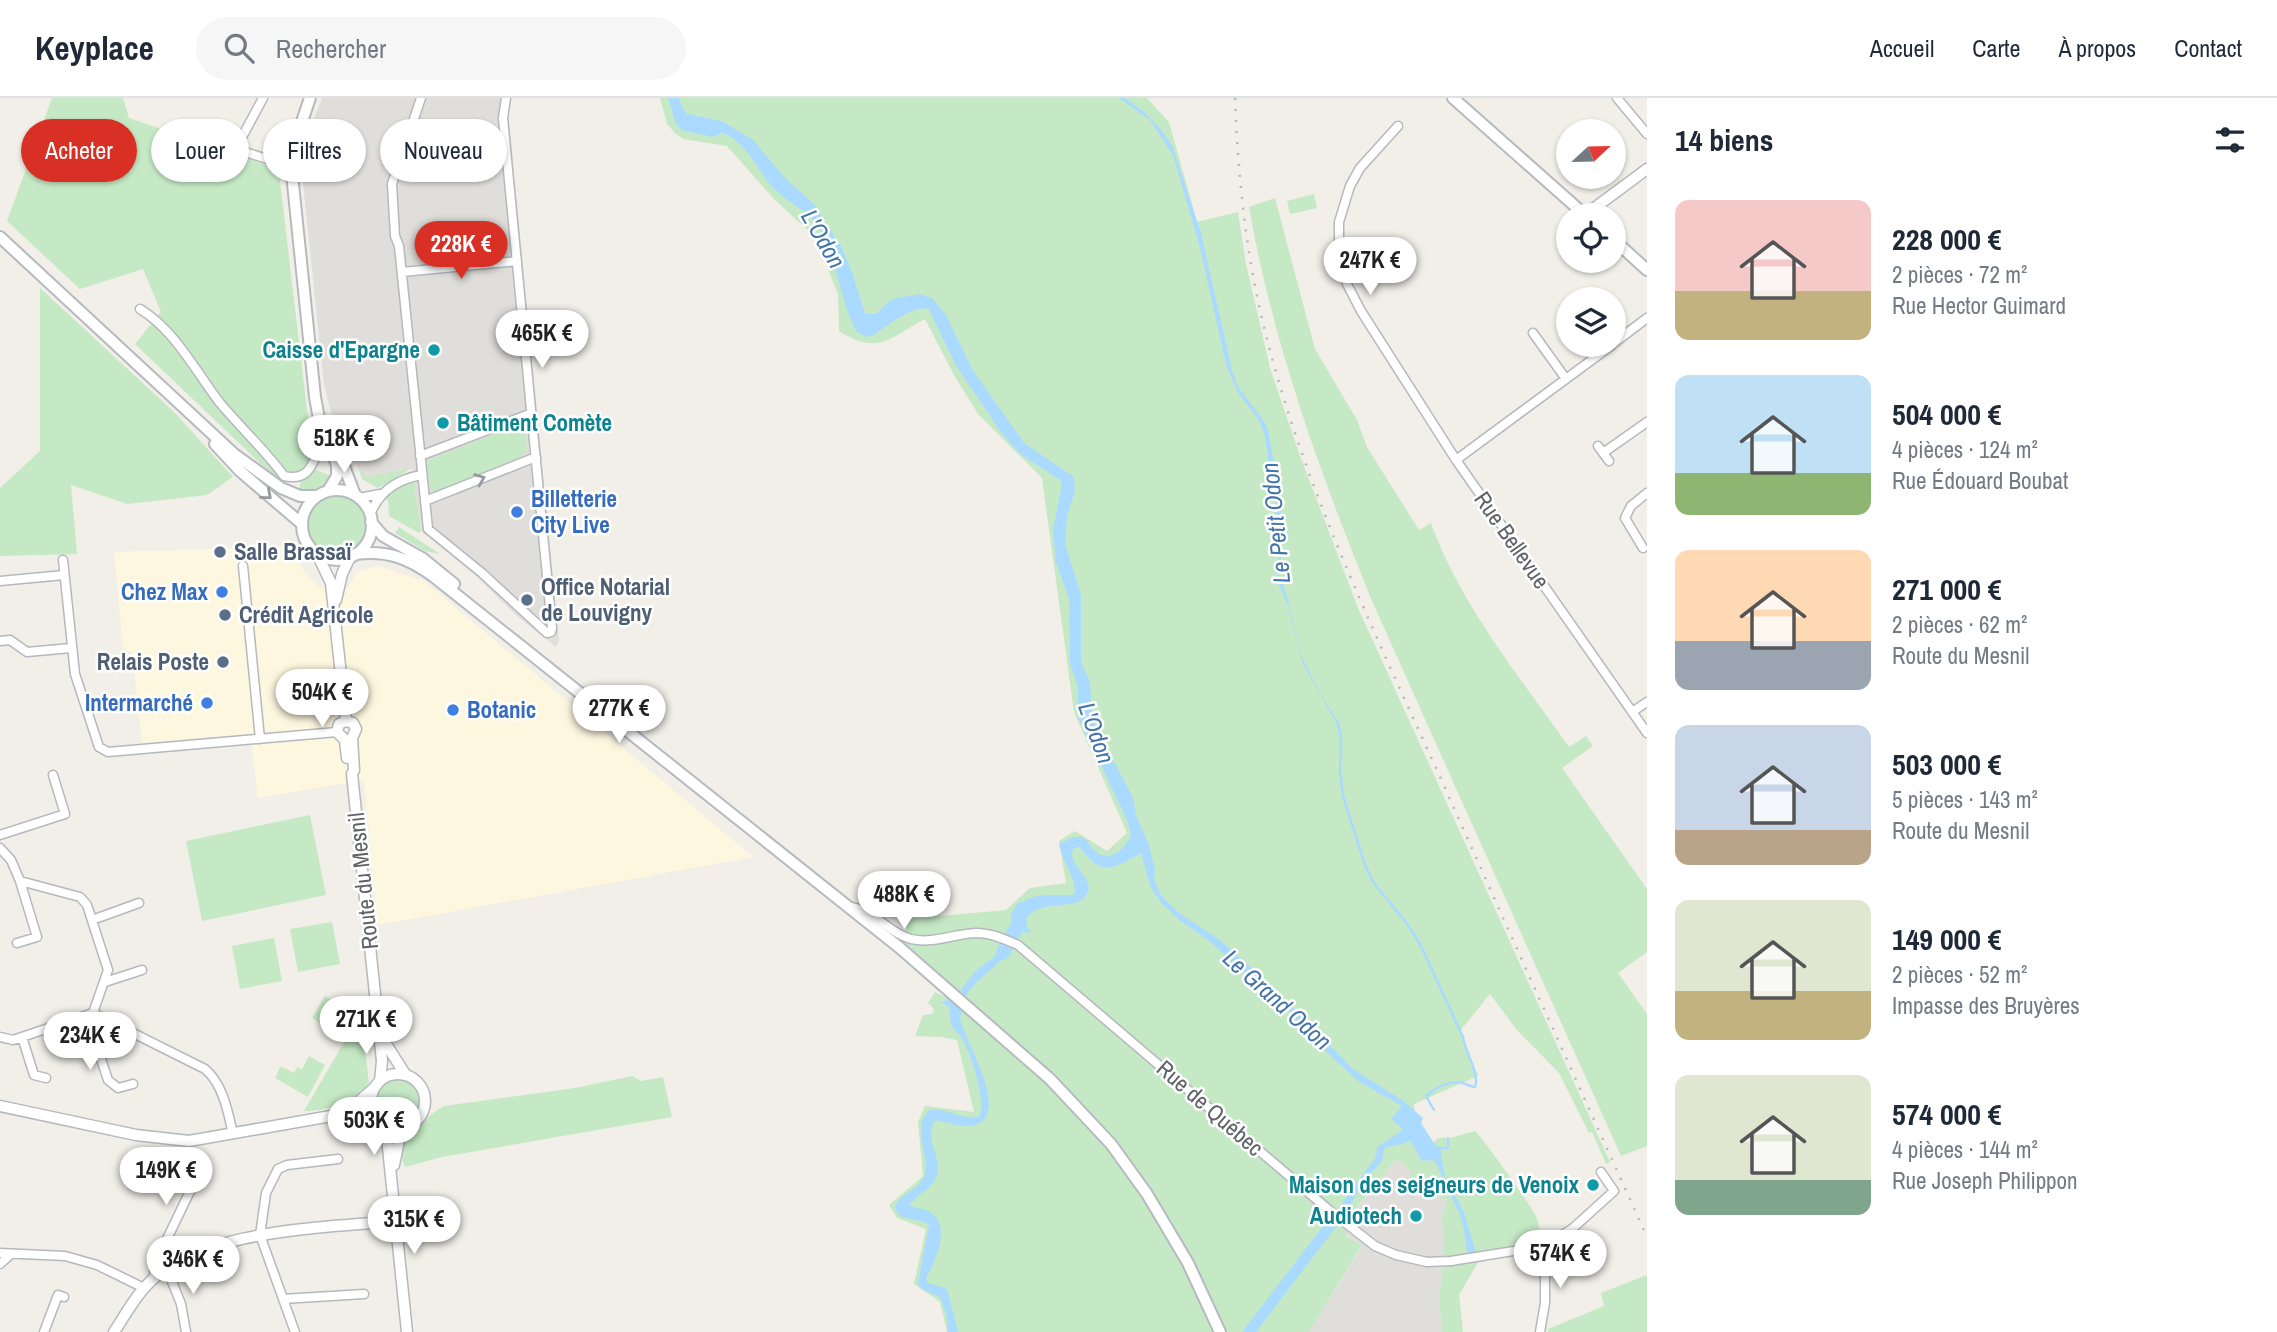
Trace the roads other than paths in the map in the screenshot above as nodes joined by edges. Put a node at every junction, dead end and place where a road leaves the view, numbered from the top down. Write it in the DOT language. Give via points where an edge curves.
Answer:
graph roads {
  1 [pos="263,98"];
  2 [pos="310,98"];
  3 [pos="422,98"];
  4 [pos="506,98"];
  5 [pos="1452,98"];
  6 [pos="1622,100"];
  7 [pos="302,119"];
  8 [pos="1398,126"];
  9 [pos="1647,134"];
  10 [pos="263,158"];
  11 [pos="1647,169"];
  12 [pos="293,182"];
  13 [pos="1571,203"];
  14 [pos="1601,203"];
  15 [pos="0,237"];
  16 [pos="1626,251"];
  17 [pos="517,261"];
  18 [pos="1647,270"];
  19 [pos="402,272"];
  20 [pos="140,309"];
  21 [pos="1647,318"];
  22 [pos="1533,333"];
  23 [pos="1626,334"];
  24 [pos="1596,357"];
  25 [pos="1566,379"];
  26 [pos="532,413"];
  27 [pos="1647,422"];
  28 [pos="204,427"];
  29 [pos="328,436"];
  30 [pos="1603,453"];
  31 [pos="420,456"];
  32 [pos="536,457"];
  33 [pos="1456,460"];
  34 [pos="422,475"];
  35 [pos="323,493"];
  36 [pos="1647,493"];
  37 [pos="380,494"];
  38 [pos="357,496"];
  39 [pos="425,501"];
  40 [pos="371,519"];
  41 [pos="302,524"];
  42 [pos="1643,548"];
  43 [pos="317,554"];
  44 [pos="353,556"];
  45 [pos="62,560"];
  46 [pos="243,566"];
  47 [pos="64,575"];
  48 [pos="0,580"];
  49 [pos="496,626"];
  50 [pos="337,628"];
  51 [pos="0,641"];
  52 [pos="71,648"];
  53 [pos="1647,702"];
  54 [pos="1632,712"];
  55 [pos="346,721"];
  56 [pos="337,732"];
  57 [pos="1647,733"];
  58 [pos="260,738"];
  59 [pos="349,739"];
  60 [pos="53,775"];
  61 [pos="0,835"];
  62 [pos="0,848"];
  63 [pos="20,881"];
  64 [pos="139,903"];
  65 [pos="848,907"];
  66 [pos="92,920"];
  67 [pos="17,943"];
  68 [pos="142,970"];
  69 [pos="105,982"];
  70 [pos="93,1013"];
  71 [pos="378,1030"];
  72 [pos="0,1037"];
  73 [pos="17,1038"];
  74 [pos="405,1074"];
  75 [pos="46,1078"];
  76 [pos="133,1084"];
  77 [pos="378,1084"];
  78 [pos="0,1106"];
  79 [pos="331,1116"];
  80 [pos="380,1123"];
  81 [pos="411,1125"];
  82 [pos="233,1132"];
  83 [pos="338,1159"];
  84 [pos="1601,1172"];
  85 [pos="392,1183"];
  86 [pos="192,1187"];
  87 [pos="395,1221"];
  88 [pos="260,1235"];
  89 [pos="167,1240"];
  90 [pos="1545,1246"];
  91 [pos="0,1253"];
  92 [pos="11,1254"];
  93 [pos="182,1261"];
  94 [pos="0,1264"];
  95 [pos="167,1269"];
  96 [pos="154,1278"];
  97 [pos="144,1288"];
  98 [pos="364,1294"];
  99 [pos="64,1297"];
  100 [pos="283,1299"];
  101 [pos="44,1332"];
  102 [pos="114,1332"];
  103 [pos="186,1332"];
  104 [pos="295,1332"];
  105 [pos="407,1332"];
  106 [pos="1220,1332"];
  107 [pos="1540,1332"];
  1 -- 10 [label="street" via="241,139 242,151"];
  2 -- 7 [label="main road"];
  3 -- 19 [label="street" via="392,184"];
  4 -- 17 [label="street" via="502,113"];
  5 -- 13 [label="main road"];
  6 -- 9 [label="street"];
  8 -- 33 [label="street, Rue Bellevue" via="1350,186 1339,222 1339,250 1347,284 1361,311"];
  11 -- 14 [label="street"];
  12 -- 29 [label="main road" via="317,407"];
  15 -- 28 [label="main road"];
  16 -- 18 [label="main road"];
  17 -- 19 [label="street"];
  17 -- 26 [label="street"];
  19 -- 31 [label="street"];
  20 -- 29 [label="street" via="165,329 222,405 284,476 299,476 313,466"];
  21 -- 23 [label="street"];
  22 -- 25 [label="street"];
  24 -- 25 [label="street"];
  25 -- 33 [label="street"];
  26 -- 31 [label="street"];
  26 -- 32 [label="street"];
  27 -- 30 [label="street"];
  28 -- 35 [label="main road" via="281,488 300,496"];
  28 -- 41 [label="main road, one-way" via="228,460"];
  29 -- 35 [label="main road" via="337,476"];
  29 -- 38 [label="main road"];
  31 -- 34 [label="street"];
  39 -- 32 [label="street, one-way"];
  32 -- 39 [label="street" via="551,632 543,632 428,529"];
  33 -- 54 [label="street, Rue Bellevue"];
  34 -- 37 [label="street" via="398,482"];
  34 -- 39 [label="street"];
  35 -- 38 [label="main road" via="342,490"];
  35 -- 41 [label="main road" via="306,508"];
  36 -- 42 [label="street" via="1630,506 1625,518"];
  37 -- 38 [label="street"];
  37 -- 40 [label="street"];
  38 -- 40 [label="main road"];
  40 -- 44 [label="main road" via="368,540"];
  40 -- 49 [label="main road" via="383,536 439,570"];
  41 -- 43 [label="main road" via="307,544"];
  43 -- 44 [label="main road" via="333,560"];
  43 -- 50 [label="street" via="331,583"];
  44 -- 49 [label="main road" via="381,552 420,567"];
  44 -- 50 [label="street" via="336,594"];
  45 -- 47 [label="street"];
  46 -- 58 [label="street"];
  47 -- 48 [label="street"];
  47 -- 52 [label="street"];
  49 -- 65 [label="main road"];
  50 -- 55 [label="street"];
  51 -- 52 [label="street" via="9,640 27,652"];
  52 -- 58 [label="street" via="99,747 108,752"];
  53 -- 54 [label="street"];
  54 -- 57 [label="street, Rue Bellevue"];
  55 -- 56 [label="street" via="339,724"];
  55 -- 59 [label="street" via="356,729"];
  56 -- 58 [label="street"];
  56 -- 59 [label="street"];
  59 -- 71 [label="street, Route du Mesnil"];
  60 -- 61 [label="street" via="65,814"];
  62 -- 63 [label="street"];
  63 -- 66 [label="street" via="80,897"];
  63 -- 67 [label="street" via="37,937"];
  64 -- 66 [label="street"];
  65 -- 90 [label="street, Rue de Québec" via="859,907 897,934 918,940 974,933 1018,945 1375,1246 1427,1262"];
  65 -- 106 [label="main road" via="1050,1079 1111,1144 1166,1224"];
  66 -- 69 [label="street" via="108,970"];
  68 -- 69 [label="street"];
  69 -- 70 [label="street"];
  70 -- 73 [label="street"];
  70 -- 76 [label="street" via="91,1029 107,1080 118,1087"];
  70 -- 82 [label="street" via="214,1076"];
  71 -- 74 [label="street, Route du Mesnil"];
  71 -- 77 [label="street, Route du Mesnil" via="382,1061"];
  72 -- 73 [label="street"];
  73 -- 75 [label="street" via="34,1074"];
  74 -- 77 [label="street" via="394,1074"];
  74 -- 81 [label="street" via="425,1096 425,1110"];
  77 -- 79 [label="street" via="357,1103"];
  77 -- 80 [label="street" via="372,1099"];
  78 -- 82 [label="street" via="162,1139 189,1141"];
  79 -- 80 [label="street" via="359,1113"];
  79 -- 82 [label="street"];
  80 -- 81 [label="street" via="389,1129"];
  80 -- 85 [label="street" via="387,1138"];
  81 -- 85 [label="street" via="399,1140"];
  83 -- 88 [label="street" via="278,1169 266,1193"];
  84 -- 90 [label="street, Rue de Québec" via="1614,1191 1572,1229"];
  85 -- 87 [label="street"];
  86 -- 89 [label="street"];
  87 -- 88 [label="street"];
  87 -- 105 [label="street"];
  88 -- 93 [label="street"];
  88 -- 100 [label="street"];
  89 -- 93 [label="street"];
  89 -- 96 [label="street" via="155,1264"];
  90 -- 107 [label="street"];
  91 -- 92 [label="street"];
  92 -- 94 [label="street"];
  92 -- 97 [label="street" via="65,1256 97,1265"];
  93 -- 95 [label="street"];
  95 -- 96 [label="street"];
  95 -- 103 [label="street"];
  96 -- 97 [label="street"];
  97 -- 102 [label="street"];
  98 -- 100 [label="street"];
  99 -- 101 [label="street" via="58,1295"];
  100 -- 104 [label="street"];
}
